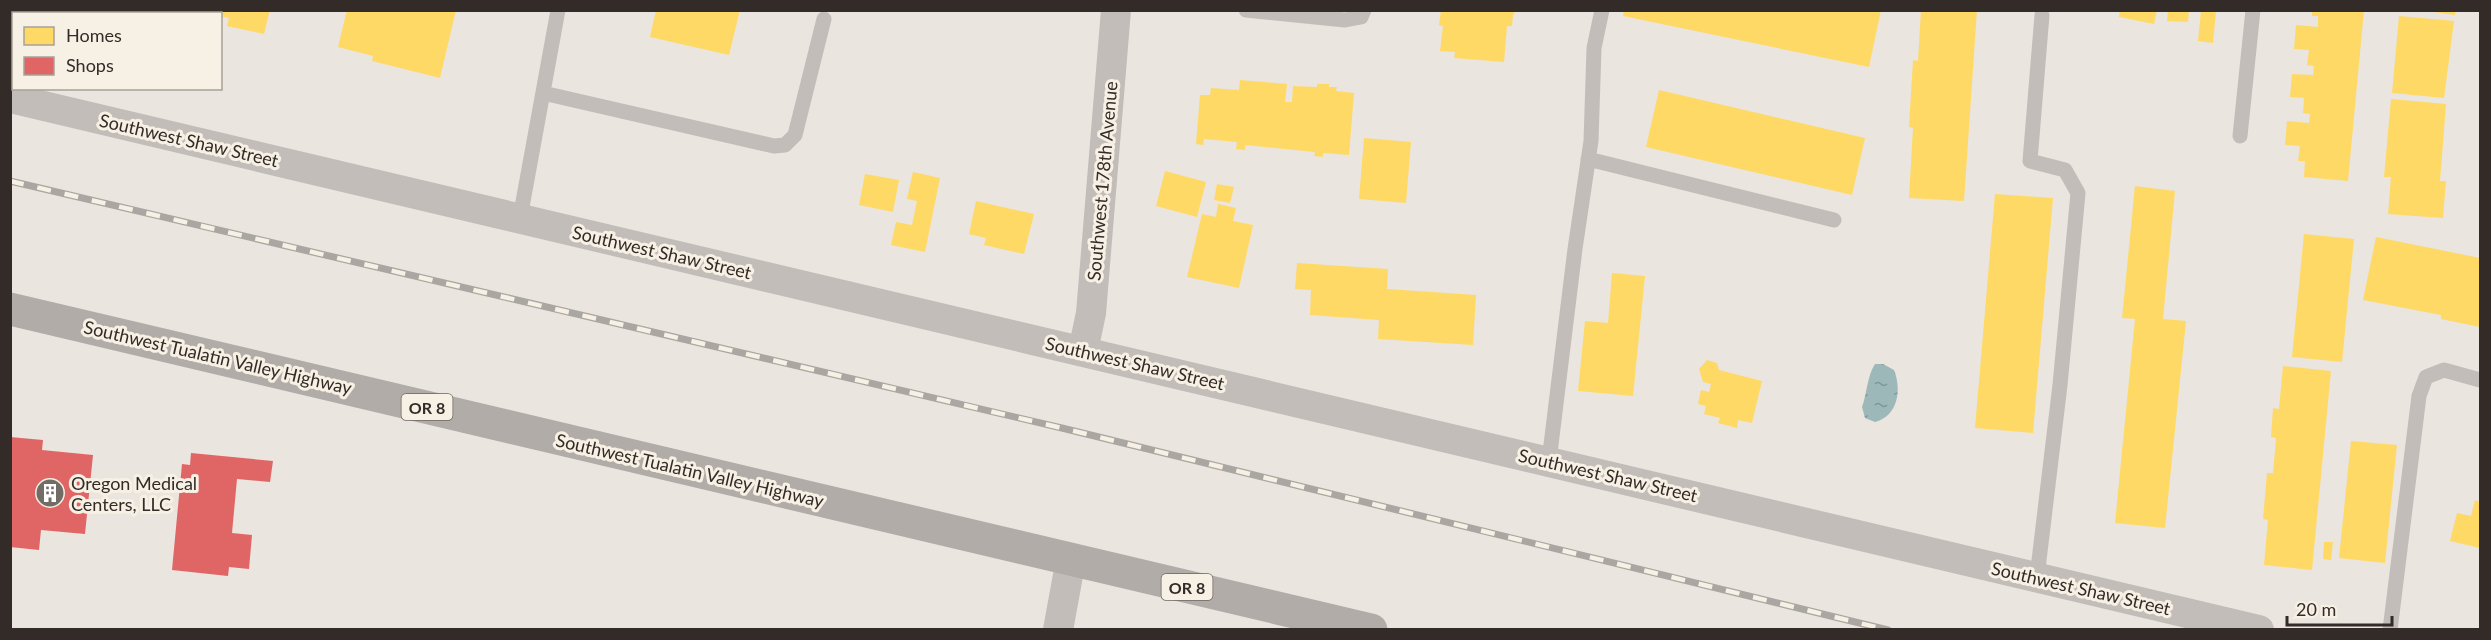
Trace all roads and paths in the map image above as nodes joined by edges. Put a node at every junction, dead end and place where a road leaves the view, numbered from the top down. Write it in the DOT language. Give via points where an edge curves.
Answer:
graph roads {
  1 [pos="558,10"];
  2 [pos="1116,10"];
  3 [pos="1246,10"];
  4 [pos="1364,10"];
  5 [pos="1602,10"];
  6 [pos="2253,10"];
  7 [pos="2042,15"];
  8 [pos="824,19"];
  9 [pos="543,93"];
  10 [pos="10,98"];
  11 [pos="2240,136"];
  12 [pos="1588,159"];
  13 [pos="520,218"];
  14 [pos="1834,220"];
  15 [pos="10,309"];
  16 [pos="1083,351"];
  17 [pos="2481,380"];
  18 [pos="1549,462"];
  19 [pos="1071,559"];
  20 [pos="2037,577"];
  21 [pos="1058,630"];
  22 [pos="1371,630"];
  23 [pos="2259,630"];
  24 [pos="2390,630"];
  1 -- 9 [label="lane"];
  2 -- 16 [label="street, Southwest 178th Avenue" via="1091,313"];
  3 -- 4 [label="lane" via="1345,20 1361,17"];
  5 -- 12 [label="lane" via="1594,48"];
  6 -- 11 [label="lane"];
  7 -- 20 [label="lane" via="2030,161 2065,170 2078,193"];
  8 -- 9 [label="lane" via="795,135 785,145 774,147"];
  9 -- 13 [label="lane"];
  10 -- 13 [label="street, Southwest Shaw Street"];
  12 -- 14 [label="lane"];
  12 -- 18 [label="lane"];
  13 -- 16 [label="street, Southwest Shaw Street"];
  15 -- 19 [label="main road, Southwest Tualatin Valley Highway / OR 8"];
  16 -- 18 [label="street, Southwest Shaw Street"];
  17 -- 24 [label="lane" via="2444,370 2426,376 2419,396"];
  18 -- 20 [label="street, Southwest Shaw Street"];
  19 -- 21 [label="street"];
  19 -- 22 [label="main road, Southwest Tualatin Valley Highway / OR 8"];
  20 -- 23 [label="street, Southwest Shaw Street"];
}
